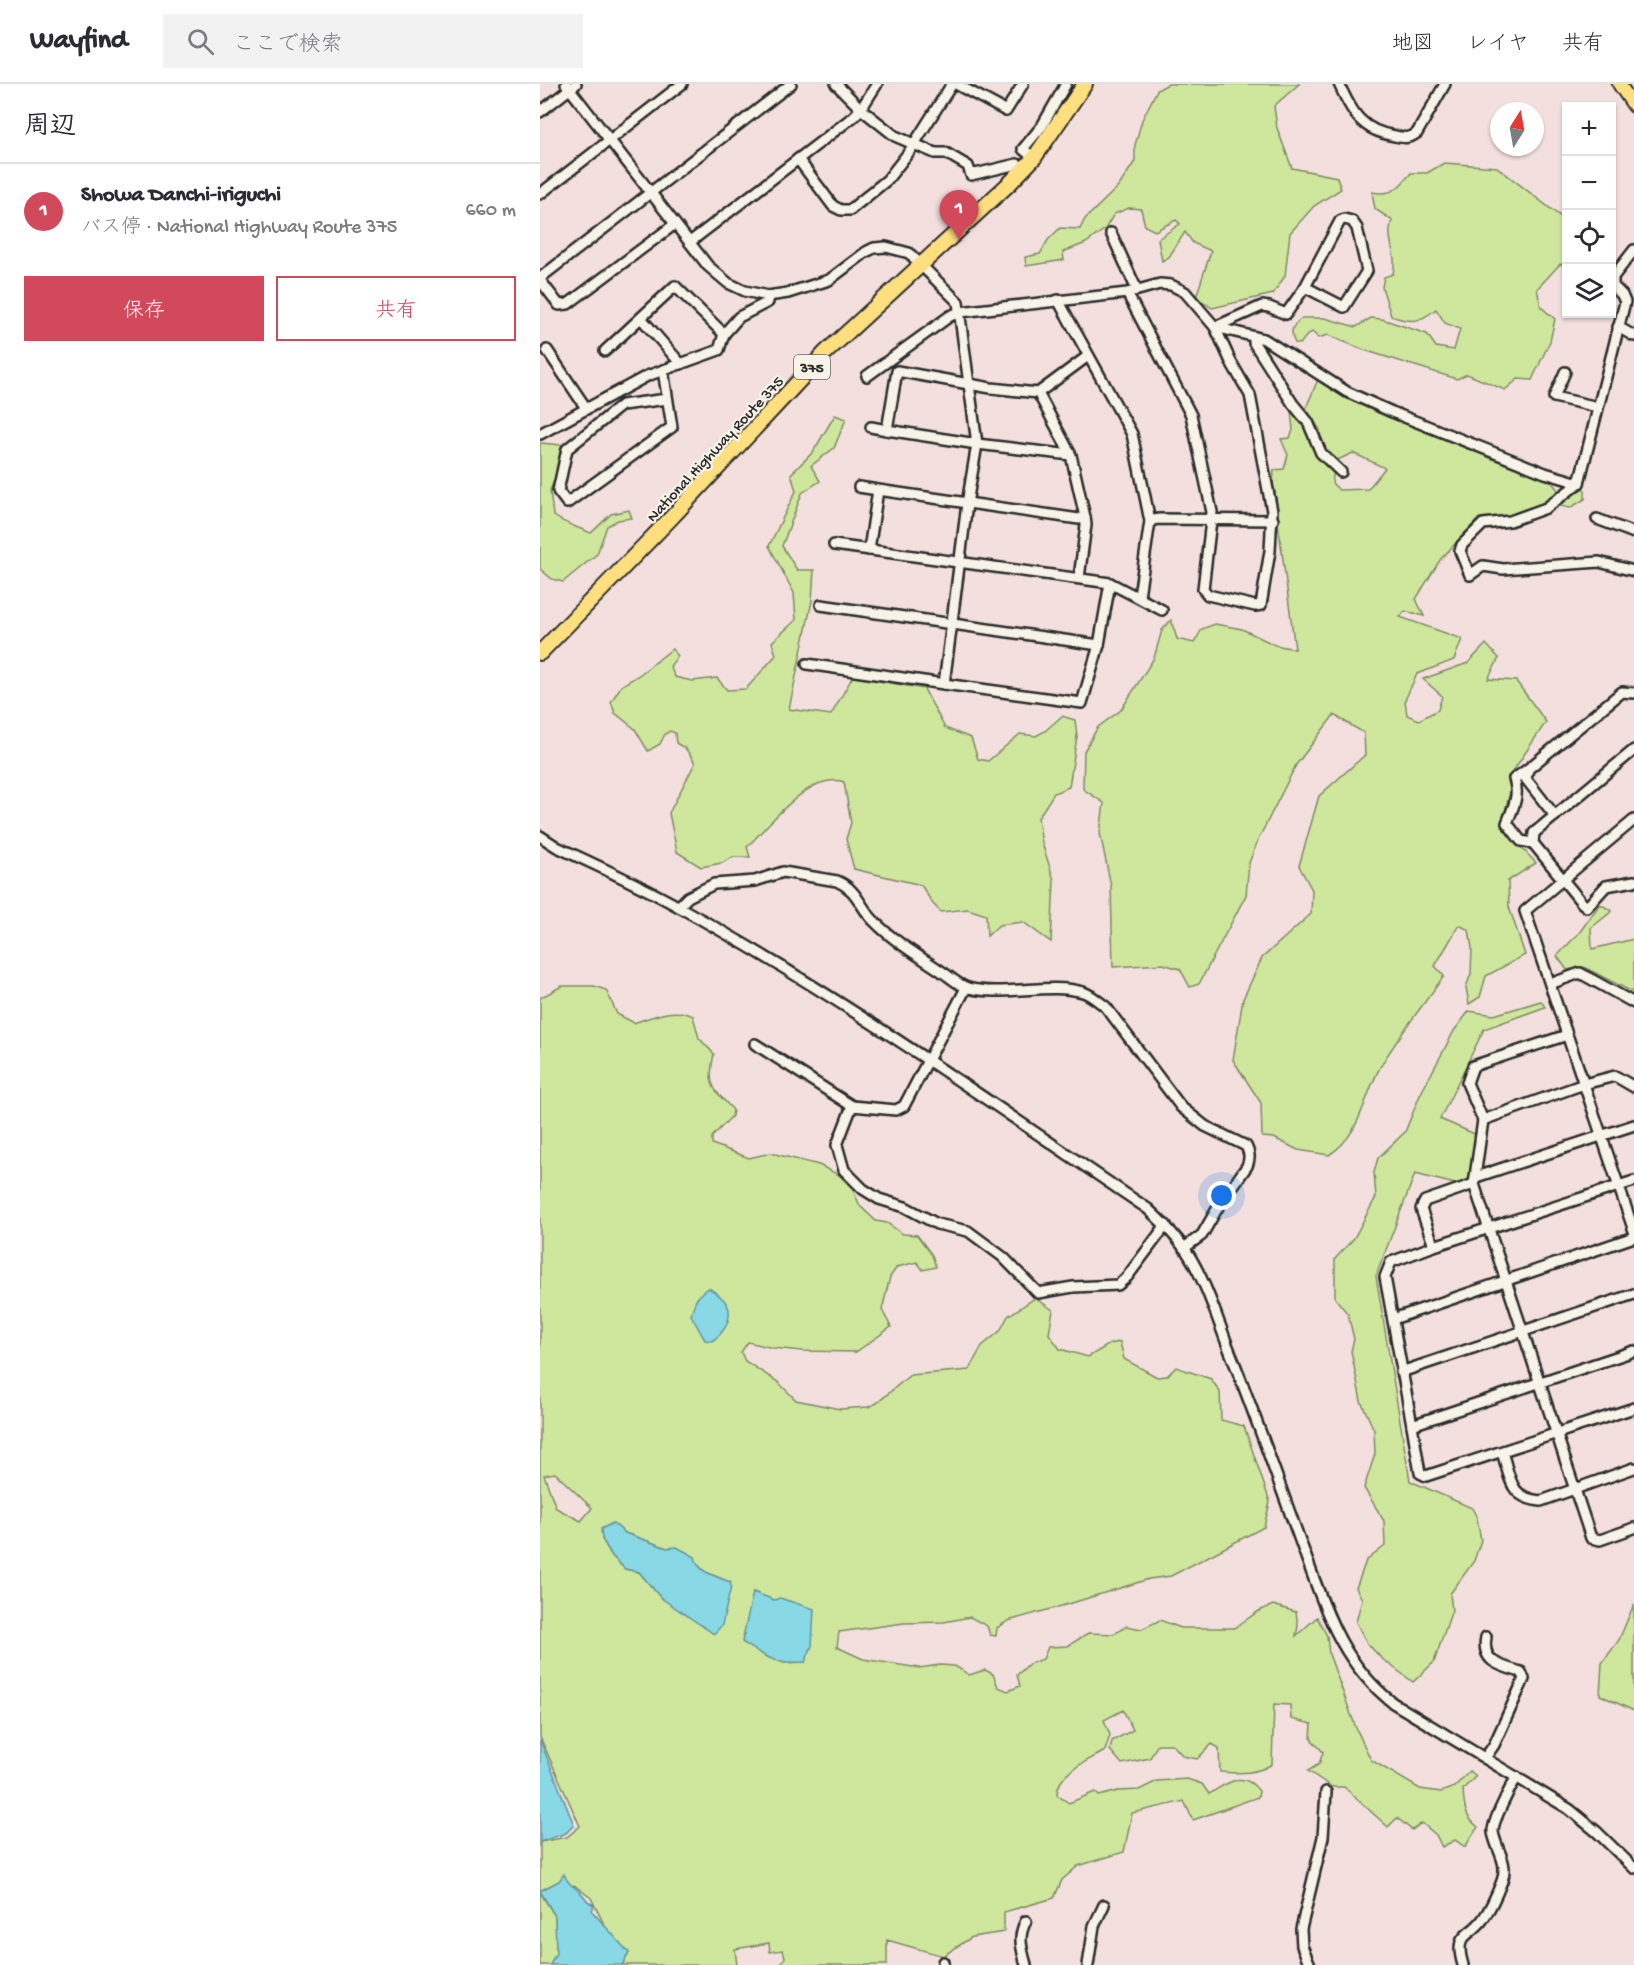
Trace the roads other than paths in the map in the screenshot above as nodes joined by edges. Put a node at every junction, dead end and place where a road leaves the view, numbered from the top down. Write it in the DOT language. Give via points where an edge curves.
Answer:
graph roads {
  1 [pos="682,84"];
  2 [pos="791,84"];
  3 [pos="836,84"];
  4 [pos="877,84"];
  5 [pos="954,84"];
  6 [pos="1023,84"];
  7 [pos="1066,84"];
  8 [pos="1085,84"];
  9 [pos="1339,84"];
  10 [pos="1445,84"];
  11 [pos="1619,84"];
  12 [pos="571,86"];
  13 [pos="1633,104"];
  14 [pos="861,109"];
  15 [pos="540,112"];
  16 [pos="610,140"];
  17 [pos="914,145"];
  18 [pos="798,159"];
  19 [pos="1029,163"];
  20 [pos="649,192"];
  21 [pos="540,194"];
  22 [pos="675,224"];
  23 [pos="1112,233"];
  24 [pos="690,242"];
  25 [pos="1634,250"];
  26 [pos="922,264"];
  27 [pos="540,279"];
  28 [pos="1305,287"];
  29 [pos="1132,291"];
  30 [pos="768,296"];
  31 [pos="1058,300"];
  32 [pos="960,312"];
  33 [pos="641,318"];
  34 [pos="1215,327"];
  35 [pos="1618,327"];
  36 [pos="724,334"];
  37 [pos="1634,336"];
  38 [pos="1254,337"];
  39 [pos="547,350"];
  40 [pos="605,351"];
  41 [pos="1088,356"];
  42 [pos="681,364"];
  43 [pos="663,370"];
  44 [pos="1565,372"];
  45 [pos="867,376"];
  46 [pos="970,382"];
  47 [pos="1038,393"];
  48 [pos="667,399"];
  49 [pos="1598,407"];
  50 [pos="586,408"];
  51 [pos="871,427"];
  52 [pos="887,430"];
  53 [pos="540,434"];
  54 [pos="977,444"];
  55 [pos="1071,455"];
  56 [pos="1341,472"];
  57 [pos="1579,483"];
  58 [pos="859,486"];
  59 [pos="878,490"];
  60 [pos="967,504"];
  61 [pos="1085,517"];
  62 [pos="1212,519"];
  63 [pos="1597,519"];
  64 [pos="1273,520"];
  65 [pos="1150,521"];
  66 [pos="1634,533"];
  67 [pos="834,545"];
  68 [pos="869,550"];
  69 [pos="961,562"];
  70 [pos="1634,571"];
  71 [pos="1078,578"];
  72 [pos="1110,583"];
  73 [pos="1139,597"];
  74 [pos="821,604"];
  75 [pos="1162,610"];
  76 [pos="952,623"];
  77 [pos="1099,645"];
  78 [pos="540,653"];
  79 [pos="807,663"];
  80 [pos="944,684"];
  81 [pos="1634,693"];
  82 [pos="1634,750"];
  83 [pos="1528,769"];
  84 [pos="1555,816"];
  85 [pos="1634,820"];
  86 [pos="540,836"];
  87 [pos="1533,843"];
  88 [pos="1563,880"];
  89 [pos="1634,881"];
  90 [pos="679,906"];
  91 [pos="1550,984"];
  92 [pos="966,988"];
  93 [pos="1634,1003"];
  94 [pos="1567,1035"];
  95 [pos="755,1044"];
  96 [pos="928,1060"];
  97 [pos="1584,1084"];
  98 [pos="1634,1087"];
  99 [pos="852,1106"];
  100 [pos="1483,1120"];
  101 [pos="1634,1125"];
  102 [pos="1602,1136"];
  103 [pos="1475,1181"];
  104 [pos="1634,1181"];
  105 [pos="1620,1186"];
  106 [pos="1166,1225"];
  107 [pos="1489,1228"];
  108 [pos="1634,1231"];
  109 [pos="1634,1237"];
  110 [pos="1434,1246"];
  111 [pos="1184,1248"];
  112 [pos="1506,1280"];
  113 [pos="1634,1294"];
  114 [pos="1393,1319"];
  115 [pos="1522,1332"];
  116 [pos="1634,1351"];
  117 [pos="1401,1372"];
  118 [pos="1539,1383"];
  119 [pos="1634,1408"];
  120 [pos="1412,1425"];
  121 [pos="1557,1434"];
  122 [pos="1502,1452"];
  123 [pos="1634,1468"];
  124 [pos="1573,1489"];
  125 [pos="1634,1528"];
  126 [pos="1486,1636"];
  127 [pos="1485,1758"];
  128 [pos="1517,1777"];
  129 [pos="1326,1792"];
  130 [pos="1634,1868"];
  131 [pos="1104,1905"];
  132 [pos="1026,1921"];
  133 [pos="1026,1965"];
  134 [pos="1088,1965"];
  135 [pos="1310,1965"];
  136 [pos="1462,1965"];
  1 -- 16 [label="street"];
  2 -- 20 [label="street"];
  3 -- 14 [label="street"];
  4 -- 14 [label="street"];
  5 -- 6 [label="street" via="1006,111"];
  5 -- 17 [label="street"];
  7 -- 19 [label="street" via="1042,126 1023,149"];
  8 -- 19 [label="highway, National Highway Route 375 / 375"];
  9 -- 10 [label="street" via="1347,103 1367,128 1411,138"];
  11 -- 13 [label="main road"];
  12 -- 15 [label="street"];
  12 -- 16 [label="street"];
  14 -- 17 [label="street" via="895,136"];
  14 -- 18 [label="street"];
  16 -- 20 [label="street"];
  16 -- 21 [label="street"];
  17 -- 18 [label="street" via="887,180 850,210 833,206"];
  17 -- 19 [label="street" via="946,153 968,166 971,176"];
  18 -- 24 [label="street"];
  19 -- 26 [label="highway, National Highway Route 375 / 375"];
  20 -- 22 [label="street"];
  20 -- 27 [label="street"];
  22 -- 24 [label="street"];
  22 -- 27 [label="street" via="568,304 559,305"];
  23 -- 29 [label="street"];
  24 -- 30 [label="street" via="720,278 745,291"];
  25 -- 35 [label="street" via="1613,277 1613,286 1625,302"];
  26 -- 30 [label="street" via="897,249 874,248 829,280"];
  26 -- 32 [label="street" via="958,302"];
  26 -- 78 [label="highway, National Highway Route 375 / 375" via="825,353"];
  28 -- 28 [label="street" via="1340,221 1352,221 1367,270 1344,308"];
  28 -- 34 [label="street" via="1286,314 1262,306"];
  29 -- 31 [label="street"];
  29 -- 34 [label="street" via="1171,285 1185,292"];
  29 -- 62 [label="street" via="1191,415"];
  30 -- 36 [label="street" via="768,302 739,316"];
  31 -- 32 [label="street"];
  31 -- 41 [label="street"];
  32 -- 45 [label="street"];
  32 -- 46 [label="street"];
  33 -- 36 [label="street" via="675,286"];
  33 -- 40 [label="street"];
  33 -- 42 [label="street"];
  34 -- 38 [label="street"];
  34 -- 64 [label="street" via="1250,395"];
  35 -- 37 [label="street"];
  35 -- 49 [label="street"];
  36 -- 42 [label="street" via="719,350"];
  38 -- 56 [label="street" via="1276,378 1308,422 1321,453"];
  38 -- 57 [label="street" via="1264,339 1347,392 1545,473"];
  39 -- 50 [label="street"];
  41 -- 47 [label="street"];
  41 -- 65 [label="street" via="1132,434"];
  42 -- 43 [label="street"];
  43 -- 48 [label="street"];
  43 -- 50 [label="street"];
  44 -- 49 [label="street" via="1554,398"];
  46 -- 47 [label="street"];
  46 -- 52 [label="street" via="897,371"];
  46 -- 54 [label="street"];
  47 -- 55 [label="street"];
  48 -- 48 [label="street" via="622,405 567,449 558,490 567,503 672,427"];
  49 -- 57 [label="street"];
  50 -- 53 [label="street"];
  51 -- 52 [label="street"];
  52 -- 54 [label="street"];
  54 -- 55 [label="street"];
  54 -- 60 [label="street"];
  55 -- 61 [label="street"];
  57 -- 70 [label="street" via="1546,508 1510,521 1484,524 1460,551 1470,576 1483,566 1503,569 1599,562"];
  58 -- 59 [label="street"];
  59 -- 60 [label="street"];
  59 -- 68 [label="street"];
  60 -- 61 [label="street"];
  60 -- 69 [label="street"];
  61 -- 71 [label="street"];
  62 -- 64 [label="street"];
  62 -- 64 [label="street" via="1203,590 1208,595 1255,606 1261,605"];
  62 -- 65 [label="street"];
  63 -- 66 [label="street"];
  65 -- 73 [label="street"];
  67 -- 68 [label="street"];
  68 -- 69 [label="street"];
  69 -- 71 [label="street"];
  69 -- 76 [label="street"];
  71 -- 72 [label="street"];
  72 -- 73 [label="street"];
  72 -- 77 [label="street"];
  73 -- 75 [label="street"];
  74 -- 76 [label="street"];
  76 -- 77 [label="street"];
  76 -- 80 [label="street"];
  77 -- 80 [label="street" via="1082,703"];
  79 -- 80 [label="street"];
  81 -- 83 [label="street" via="1622,692"];
  82 -- 84 [label="street"];
  83 -- 84 [label="street" via="1526,779"];
  83 -- 87 [label="street" via="1514,779 1515,802 1507,823 1521,841"];
  84 -- 87 [label="street" via="1534,833"];
  85 -- 88 [label="street"];
  86 -- 90 [label="street"];
  87 -- 88 [label="street"];
  88 -- 89 [label="street" via="1587,907 1606,886"];
  88 -- 91 [label="street" via="1525,911"];
  90 -- 92 [label="street" via="687,897 714,884 755,881 783,872 837,881 856,894 878,926"];
  90 -- 96 [label="street"];
  91 -- 93 [label="street" via="1580,974"];
  91 -- 94 [label="street"];
  92 -- 96 [label="street"];
  92 -- 111 [label="street" via="1063,990 1093,997 1106,1007 1181,1107 1205,1126 1246,1146 1250,1159 1247,1166 1202,1235"];
  94 -- 97 [label="street"];
  94 -- 100 [label="street" via="1473,1066 1467,1083"];
  95 -- 99 [label="street"];
  96 -- 99 [label="street" via="899,1110"];
  96 -- 106 [label="street"];
  97 -- 98 [label="street" via="1616,1076"];
  97 -- 100 [label="street"];
  97 -- 102 [label="street"];
  99 -- 106 [label="street" via="837,1145 844,1170 879,1199 937,1224 968,1231 1002,1257 1038,1293 1118,1285"];
  100 -- 103 [label="street"];
  101 -- 102 [label="street"];
  102 -- 103 [label="street"];
  102 -- 105 [label="street"];
  103 -- 107 [label="street"];
  103 -- 110 [label="street" via="1425,1201 1421,1209"];
  104 -- 105 [label="street"];
  105 -- 107 [label="street"];
  105 -- 108 [label="street"];
  106 -- 111 [label="street"];
  107 -- 110 [label="street"];
  107 -- 112 [label="street"];
  109 -- 112 [label="street"];
  110 -- 114 [label="street" via="1391,1262 1385,1277"];
  111 -- 127 [label="street" via="1204,1285 1327,1614 1346,1652 1383,1696"];
  112 -- 114 [label="street"];
  112 -- 115 [label="street"];
  113 -- 115 [label="street"];
  114 -- 117 [label="street"];
  115 -- 117 [label="street"];
  115 -- 118 [label="street"];
  116 -- 118 [label="street"];
  117 -- 120 [label="street"];
  118 -- 120 [label="street"];
  118 -- 121 [label="street"];
  119 -- 121 [label="street"];
  120 -- 122 [label="street" via="1420,1473 1426,1476"];
  121 -- 122 [label="street"];
  121 -- 124 [label="street"];
  122 -- 124 [label="street" via="1520,1496 1541,1501"];
  123 -- 124 [label="street"];
  124 -- 125 [label="street" via="1591,1538 1600,1540"];
  126 -- 127 [label="street" via="1487,1656 1496,1664 1521,1672 1524,1679"];
  127 -- 128 [label="street"];
  128 -- 130 [label="street" via="1569,1809"];
  128 -- 136 [label="street" via="1493,1830 1505,1871 1482,1922 1461,1941"];
  129 -- 135 [label="street" via="1323,1837 1301,1929 1302,1946"];
  131 -- 134 [label="street" via="1094,1926"];
  132 -- 133 [label="street" via="1020,1946"];
}
